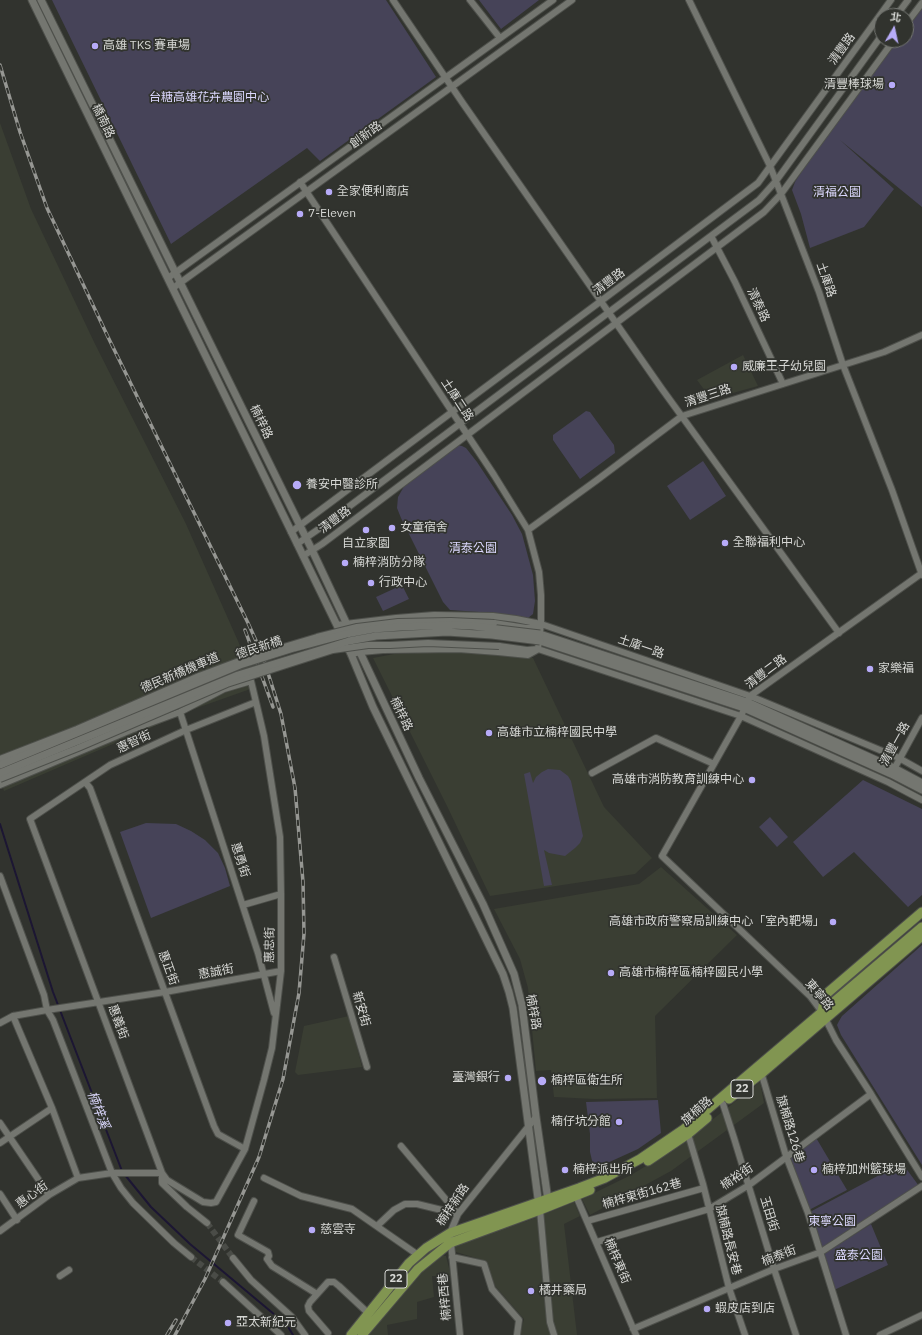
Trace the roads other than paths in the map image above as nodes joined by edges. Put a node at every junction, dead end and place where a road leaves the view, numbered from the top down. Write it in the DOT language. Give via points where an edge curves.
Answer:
graph roads {
  1 [pos="32,0"];
  2 [pos="41,0"];
  3 [pos="394,0"];
  4 [pos="470,0"];
  5 [pos="553,0"];
  6 [pos="572,0"];
  7 [pos="689,0"];
  8 [pos="891,0"];
  9 [pos="922,3"];
  10 [pos="914,14"];
  11 [pos="500,38"];
  12 [pos="874,46"];
  13 [pos="888,48"];
  14 [pos="445,78"];
  15 [pos="452,87"];
  16 [pos="770,166"];
  17 [pos="776,181"];
  18 [pos="300,182"];
  19 [pos="306,191"];
  20 [pos="781,194"];
  21 [pos="711,236"];
  22 [pos="163,247"];
  23 [pos="717,248"];
  24 [pos="155,251"];
  25 [pos="175,272"];
  26 [pos="168,278"];
  27 [pos="180,282"];
  28 [pos="173,288"];
  29 [pos="601,301"];
  30 [pos="609,312"];
  31 [pos="616,323"];
  32 [pos="922,335"];
  33 [pos="843,365"];
  34 [pos="783,384"];
  35 [pos="451,412"];
  36 [pos="682,416"];
  37 [pos="459,424"];
  38 [pos="466,435"];
  39 [pos="300,525"];
  40 [pos="528,530"];
  41 [pos="291,532"];
  42 [pos="306,538"];
  43 [pos="297,544"];
  44 [pos="312,550"];
  45 [pos="303,556"];
  46 [pos="922,574"];
  47 [pos="348,624"];
  48 [pos="541,624"];
  49 [pos="337,625"];
  50 [pos="839,633"];
  51 [pos="540,638"];
  52 [pos="538,649"];
  53 [pos="361,652"];
  54 [pos="351,654"];
  55 [pos="256,702"];
  56 [pos="747,702"];
  57 [pos="180,712"];
  58 [pos="741,716"];
  59 [pos="922,718"];
  60 [pos="186,730"];
  61 [pos="899,758"];
  62 [pos="0,759"];
  63 [pos="714,764"];
  64 [pos="0,765"];
  65 [pos="893,771"];
  66 [pos="922,771"];
  67 [pos="0,773"];
  68 [pos="592,773"];
  69 [pos="0,779"];
  70 [pos="85,782"];
  71 [pos="888,782"];
  72 [pos="922,783"];
  73 [pos="0,785"];
  74 [pos="922,790"];
  75 [pos="922,800"];
  76 [pos="30,819"];
  77 [pos="662,856"];
  78 [pos="0,876"];
  79 [pos="281,894"];
  80 [pos="242,904"];
  81 [pos="922,912"];
  82 [pos="922,927"];
  83 [pos="922,936"];
  84 [pos="334,956"];
  85 [pos="281,971"];
  86 [pos="264,974"];
  87 [pos="165,992"];
  88 [pos="99,1002"];
  89 [pos="48,1010"];
  90 [pos="824,1015"];
  91 [pos="13,1016"];
  92 [pos="275,1017"];
  93 [pos="0,1022"];
  94 [pos="367,1067"];
  95 [pos="760,1070"];
  96 [pos="871,1094"];
  97 [pos="721,1102"];
  98 [pos="52,1108"];
  99 [pos="536,1116"];
  100 [pos="0,1123"];
  101 [pos="528,1125"];
  102 [pos="686,1132"];
  103 [pos="9,1137"];
  104 [pos="0,1143"];
  105 [pos="402,1146"];
  106 [pos="245,1149"];
  107 [pos="786,1156"];
  108 [pos="112,1173"];
  109 [pos="162,1173"];
  110 [pos="922,1177"];
  111 [pos="78,1178"];
  112 [pos="264,1178"];
  113 [pos="749,1185"];
  114 [pos="922,1186"];
  115 [pos="704,1188"];
  116 [pos="0,1194"];
  117 [pos="49,1195"];
  118 [pos="576,1196"];
  119 [pos="548,1200"];
  120 [pos="254,1201"];
  121 [pos="216,1202"];
  122 [pos="539,1207"];
  123 [pos="709,1208"];
  124 [pos="458,1214"];
  125 [pos="17,1220"];
  126 [pos="587,1221"];
  127 [pos="207,1222"];
  128 [pos="377,1226"];
  129 [pos="0,1231"];
  130 [pos="450,1238"];
  131 [pos="597,1242"];
  132 [pos="821,1252"];
  133 [pos="418,1255"];
  134 [pos="191,1257"];
  135 [pos="452,1257"];
  136 [pos="233,1258"];
  137 [pos="774,1269"];
  138 [pos="69,1270"];
  139 [pos="60,1276"];
  140 [pos="223,1282"];
  141 [pos="729,1288"];
  142 [pos="317,1294"];
  143 [pos="368,1313"];
  144 [pos="922,1315"];
  145 [pos="634,1332"];
  146 [pos="328,1333"];
  147 [pos="281,1335"];
  148 [pos="305,1335"];
  149 [pos="351,1335"];
  150 [pos="362,1335"];
  151 [pos="460,1335"];
  152 [pos="517,1335"];
  153 [pos="554,1335"];
  154 [pos="745,1335"];
  155 [pos="796,1335"];
  156 [pos="846,1335"];
  157 [pos="880,1335"];
  1 -- 24 [label="street, 橋南路"];
  2 -- 22 [label="street, 橋南路"];
  3 -- 14 [label="street"];
  4 -- 11 [label="street"];
  5 -- 11 [label="street, 創新路"];
  6 -- 15 [label="street, 創新路"];
  7 -- 16 [label="street, 土庫路"];
  8 -- 16 [label="street, 清豐路"];
  9 -- 10 [label="street"];
  11 -- 14 [label="street, 創新路"];
  12 -- 17 [label="street, 清豐路"];
  13 -- 20 [label="street, 清豐路"];
  14 -- 15 [label="street"];
  14 -- 18 [label="street, 創新路"];
  15 -- 19 [label="street, 創新路"];
  15 -- 29 [label="street"];
  16 -- 17 [label="street, 土庫路"];
  16 -- 29 [label="street, 清豐路" via="758,183"];
  17 -- 20 [label="street, 土庫路"];
  17 -- 21 [label="street, 清豐路" via="758,200"];
  18 -- 19 [label="street, 土庫二路"];
  18 -- 25 [label="street, 創新路"];
  19 -- 27 [label="street, 創新路"];
  19 -- 35 [label="street, 土庫二路"];
  20 -- 23 [label="street, 清豐路" via="764,212"];
  20 -- 33 [label="street, 土庫路" via="814,278"];
  21 -- 23 [label="street, 清泰路"];
  21 -- 30 [label="street, 清豐路"];
  22 -- 25 [label="street, 楠梓路"];
  23 -- 31 [label="street, 清豐路"];
  23 -- 34 [label="street, 清泰路"];
  24 -- 26 [label="street, 楠梓路"];
  25 -- 26 [label="street, 創新路"];
  25 -- 27 [label="street, 楠梓路"];
  26 -- 28 [label="street, 楠梓路"];
  27 -- 28 [label="street, 創新路"];
  27 -- 39 [label="street, 楠梓路"];
  28 -- 41 [label="street, 楠梓路"];
  29 -- 30 [label="street"];
  29 -- 35 [label="street, 清豐路"];
  30 -- 31 [label="street"];
  30 -- 37 [label="street, 清豐路"];
  31 -- 36 [label="street"];
  31 -- 38 [label="street, 清豐路"];
  32 -- 33 [label="street, 清豐三路" via="884,352"];
  33 -- 34 [label="street, 清豐三路"];
  33 -- 46 [label="street, 土庫路"];
  34 -- 36 [label="street, 清豐三路"];
  35 -- 37 [label="street, 土庫二路"];
  35 -- 39 [label="street, 清豐路"];
  36 -- 40 [label="street, 清豐三路"];
  36 -- 50 [label="street"];
  37 -- 38 [label="street, 土庫二路"];
  37 -- 42 [label="street, 清豐路"];
  38 -- 40 [label="street, 土庫二路"];
  38 -- 44 [label="street, 清豐路"];
  39 -- 41 [label="street, 清豐路"];
  39 -- 42 [label="street, 楠梓路"];
  40 -- 48 [label="street, 土庫二路" via="539,572"];
  41 -- 43 [label="street, 楠梓路"];
  42 -- 43 [label="street, 清豐路"];
  42 -- 44 [label="street, 楠梓路"];
  43 -- 45 [label="street, 楠梓路"];
  44 -- 45 [label="street, 清豐路"];
  44 -- 47 [label="street, 楠梓路"];
  45 -- 49 [label="street, 楠梓路"];
  46 -- 50 [label="street, 清豐二路"];
  47 -- 48 [label="street, 土庫一路" via="409,617 465,615 493,616"];
  47 -- 49 [label="street, 土庫一路"];
  47 -- 53 [label="street, 楠梓路"];
  48 -- 51 [label="street, 土庫二路"];
  48 -- 56 [label="street, 土庫一路"];
  48 -- 62 [label="street, 德民新橋機車道, bridge" via="536,628 526,628 494,623 451,621 398,622 357,627 247,658"];
  49 -- 54 [label="street, 楠梓路"];
  50 -- 56 [label="street, 清豐二路"];
  51 -- 52 [label="street, 土庫二路"];
  51 -- 56 [label="street, 土庫一路"];
  51 -- 64 [label="street, 德民新橋, bridge" via="473,626 451,625 373,629 346,634 240,665"];
  51 -- 67 [label="street, 德民新橋, bridge" via="447,632 376,636 349,641 238,675"];
  52 -- 53 [label="street" via="528,655 458,650"];
  52 -- 58 [label="street"];
  52 -- 69 [label="street, bridge" via="428,644 368,645 334,650 227,684"];
  53 -- 54 [label="street"];
  53 -- 99 [label="street, 楠梓路" via="419,778 483,904 514,974 522,1005"];
  54 -- 101 [label="street, 楠梓路" via="373,707 503,974 513,1008"];
  55 -- 57 [label="street, 惠忠街" via="251,681 224,690"];
  55 -- 60 [label="street, 惠智街"];
  55 -- 79 [label="street, 惠忠街" via="280,837"];
  56 -- 58 [label="street, 清豐二路"];
  56 -- 61 [label="street, 土庫一路"];
  56 -- 65 [label="street, 土庫一路"];
  57 -- 60 [label="street, 惠勇街"];
  57 -- 73 [label="street" via="130,730"];
  58 -- 63 [label="street, 清豐二路"];
  58 -- 71 [label="street"];
  59 -- 61 [label="street, 清豐一路"];
  60 -- 70 [label="street, 惠智街" via="110,765"];
  60 -- 80 [label="street, 惠勇街"];
  61 -- 65 [label="street, 清豐一路"];
  61 -- 66 [label="street, 土庫一路"];
  63 -- 68 [label="street" via="656,738"];
  63 -- 77 [label="street, 清豐二路"];
  65 -- 71 [label="street, 清豐一路"];
  65 -- 72 [label="street, 土庫一路"];
  65 -- 74 [label="street, 土庫一路"];
  70 -- 76 [label="street, 惠智街"];
  70 -- 87 [label="street, 惠正街" via="97,806"];
  71 -- 75 [label="street"];
  76 -- 88 [label="street, 惠義街"];
  77 -- 90 [label="street, 東寧路" via="810,996"];
  78 -- 89 [label="street"];
  79 -- 80 [label="street"];
  79 -- 85 [label="street, 惠忠街"];
  80 -- 86 [label="street, 惠勇街"];
  81 -- 90 [label="main road" via="825,995"];
  82 -- 90 [label="main road, 旗楠路 / 22"];
  83 -- 90 [label="main road, 旗楠路 / 22"];
  84 -- 94 [label="street, 新安街"];
  85 -- 86 [label="street, 惠誠街"];
  85 -- 92 [label="street, 惠忠街"];
  86 -- 87 [label="street, 惠誠街"];
  86 -- 92 [label="street, 惠勇街"];
  87 -- 88 [label="street, 惠誠街"];
  87 -- 106 [label="street, 惠正街" via="218,1134"];
  88 -- 89 [label="street, 惠誠街"];
  88 -- 109 [label="street, 惠義街"];
  89 -- 91 [label="street, 惠誠街"];
  89 -- 108 [label="street"];
  90 -- 95 [label="main road, 旗楠路 / 22"];
  90 -- 96 [label="street, 東寧路" via="836,1040"];
  91 -- 93 [label="street, 惠誠街"];
  91 -- 98 [label="street"];
  92 -- 106 [label="street, 惠忠街" via="272,1048"];
  95 -- 97 [label="main road, 旗楠路 / 22"];
  95 -- 107 [label="street, 旗楠路126巷"];
  96 -- 107 [label="street, 楠裕街"];
  96 -- 110 [label="street, 東寧路"];
  97 -- 102 [label="main road, 旗楠路 / 22"];
  97 -- 113 [label="street, 玉田街"];
  98 -- 103 [label="street"];
  98 -- 111 [label="street"];
  99 -- 101 [label="street, 楠梓新路"];
  99 -- 119 [label="street, 楠梓路"];
  100 -- 103 [label="street"];
  101 -- 122 [label="street, 楠梓路"];
  101 -- 124 [label="street, 楠梓新路"];
  102 -- 115 [label="street, 旗楠路長安巷"];
  102 -- 118 [label="main road, 旗楠路 / 22" via="629,1173"];
  102 -- 119 [label="main road, 旗楠路 / 22" via="605,1178"];
  103 -- 104 [label="street"];
  103 -- 117 [label="street"];
  105 -- 124 [label="street"];
  106 -- 121 [label="street, 惠忠街"];
  107 -- 113 [label="street, 楠裕街"];
  107 -- 132 [label="street, 旗楠路126巷"];
  108 -- 109 [label="street"];
  108 -- 111 [label="street"];
  108 -- 134 [label="street" via="133,1203"];
  109 -- 121 [label="street, 惠義街" via="167,1180 203,1202"];
  109 -- 127 [label="street" via="162,1183"];
  111 -- 117 [label="street, 惠心街"];
  112 -- 128 [label="street" via="301,1196 352,1209"];
  113 -- 123 [label="street, 楠裕街"];
  113 -- 137 [label="street, 玉田街"];
  114 -- 132 [label="street, 楠泰街"];
  115 -- 123 [label="street, 旗楠路長安巷"];
  115 -- 126 [label="street, 楠梓東街162巷"];
  116 -- 125 [label="street"];
  117 -- 125 [label="street, 惠心街"];
  118 -- 122 [label="main road, 旗楠路 / 22"];
  118 -- 126 [label="street, 楠梓東街"];
  119 -- 122 [label="main road, 旗楠路 / 22"];
  120 -- 142 [label="street" via="238,1235 268,1252 267,1259 272,1266"];
  122 -- 130 [label="main road, 旗楠路 / 22"];
  122 -- 153 [label="street, 楠梓路" via="550,1322"];
  123 -- 131 [label="street, 楠裕街"];
  123 -- 141 [label="street, 旗楠路長安巷"];
  124 -- 128 [label="street" via="416,1204 405,1204 394,1210"];
  124 -- 130 [label="street, 楠梓新路"];
  125 -- 129 [label="street, 惠心街"];
  126 -- 131 [label="street, 楠梓東街"];
  128 -- 133 [label="street"];
  130 -- 133 [label="main road, 楠梓新路 / 22"];
  130 -- 135 [label="street, 楠梓西巷"];
  130 -- 150 [label="main road, 楠梓新路 / 22" via="418,1269"];
  131 -- 145 [label="street, 楠梓東街"];
  132 -- 137 [label="street, 楠泰街"];
  132 -- 156 [label="street, 旗楠路126巷"];
  133 -- 143 [label="main road, 楠梓新路 / 22"];
  135 -- 151 [label="street, 楠梓西巷"];
  135 -- 152 [label="street, 楠梓西巷" via="484,1264 492,1289 519,1320"];
  136 -- 148 [label="street" via="251,1280 292,1317"];
  137 -- 141 [label="street, 楠泰街"];
  137 -- 155 [label="street, 玉田街"];
  138 -- 139 [label="street"];
  140 -- 147 [label="street"];
  141 -- 145 [label="street, 楠泰街"];
  141 -- 154 [label="street, 旗楠路長安巷"];
  142 -- 143 [label="street" via="328,1282 334,1282"];
  142 -- 146 [label="street" via="308,1306 309,1311"];
  143 -- 149 [label="main road, 楠梓新路 / 22"];
  144 -- 157 [label="street"];
}
